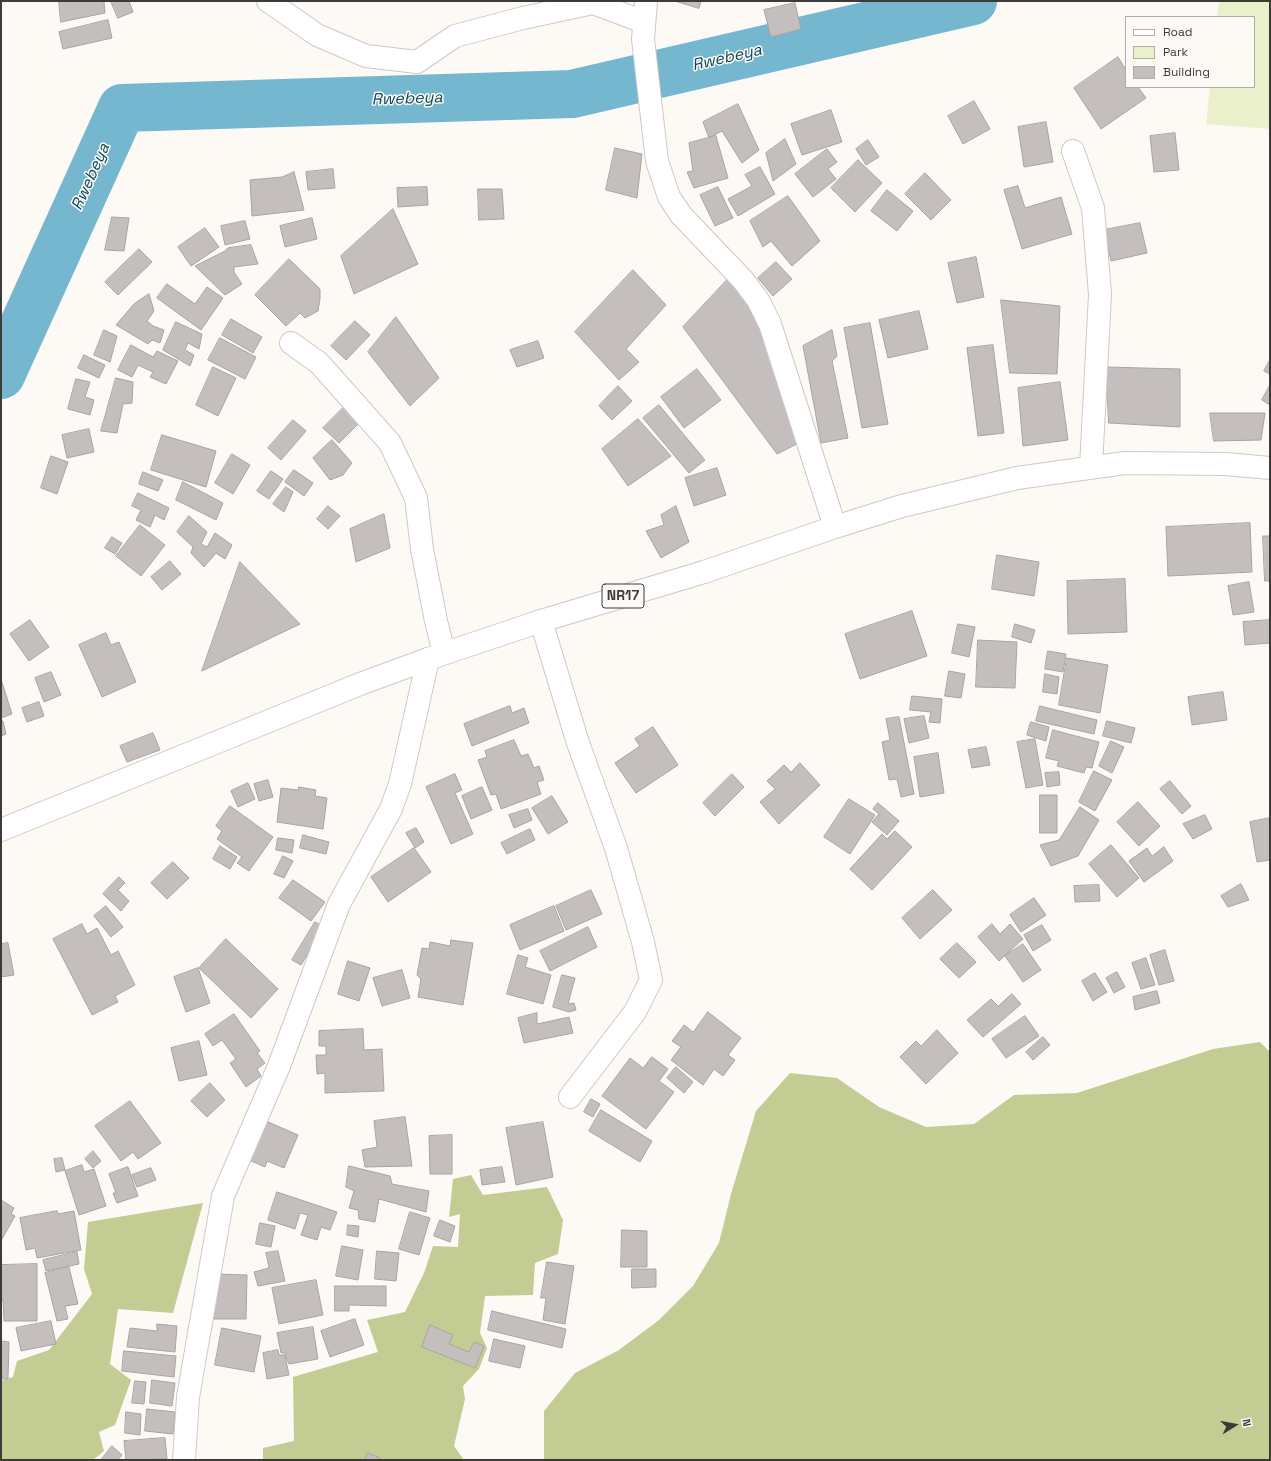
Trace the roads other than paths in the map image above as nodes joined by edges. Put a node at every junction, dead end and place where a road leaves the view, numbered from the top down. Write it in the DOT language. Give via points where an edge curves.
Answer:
graph roads {
  1 [pos="268,1"];
  2 [pos="644,21"];
  3 [pos="1073,151"];
  4 [pos="291,343"];
  5 [pos="1091,468"];
  6 [pos="1270,468"];
  7 [pos="835,527"];
  8 [pos="541,621"];
  9 [pos="436,656"];
  10 [pos="1,830"];
  11 [pos="570,1097"];
  12 [pos="184,1460"];
  1 -- 2 [label="street" via="317,35 366,56 417,62 455,36 593,3"];
  2 -- 7 [label="street" via="657,161 669,197 681,215 743,280 758,300 767,318"];
  3 -- 5 [label="street" via="1093,208 1100,294"];
  4 -- 9 [label="street" via="319,363 390,443 416,498 422,549 436,621"];
  5 -- 6 [label="street, NR17" via="1125,463 1180,462"];
  5 -- 7 [label="street, NR17" via="1017,478 902,506"];
  7 -- 8 [label="street, NR17" via="704,572"];
  8 -- 9 [label="street, NR17"];
  8 -- 11 [label="street" via="578,743 616,848 643,942 651,980 635,1012"];
  9 -- 10 [label="street, NR17" via="360,684"];
  9 -- 12 [label="street" via="391,809 339,904 279,1066 224,1196 188,1397"];
}
